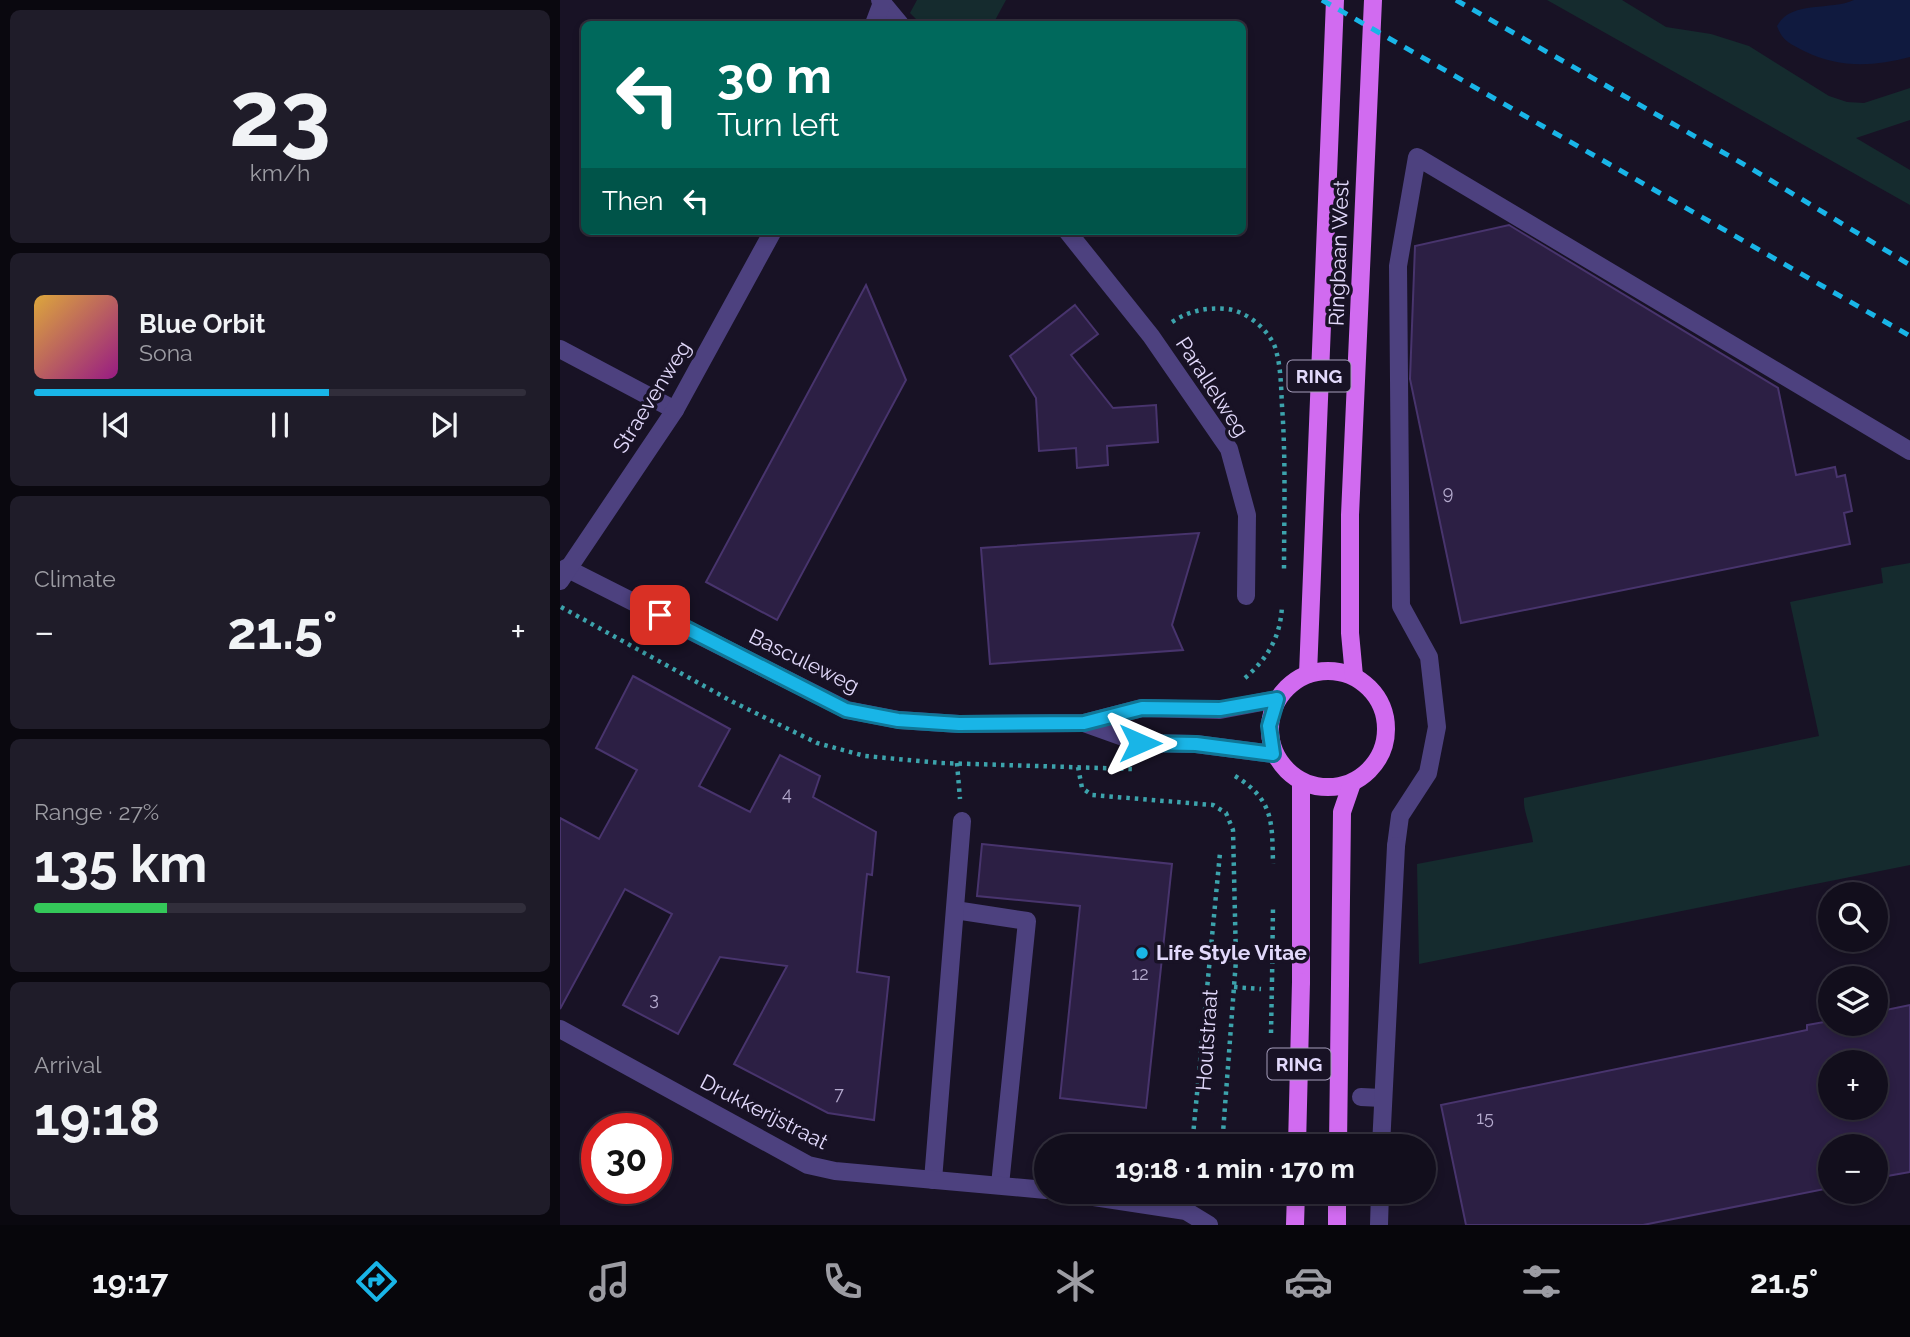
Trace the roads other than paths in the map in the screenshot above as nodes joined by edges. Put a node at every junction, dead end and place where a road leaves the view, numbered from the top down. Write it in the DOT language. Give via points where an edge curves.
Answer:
graph roads {
  1 [pos="1335,0"];
  2 [pos="1373,0"];
  3 [pos="881,1"];
  4 [pos="875,21"];
  5 [pos="898,21"];
  6 [pos="771,235"];
  7 [pos="1070,235"];
  8 [pos="560,349"];
  9 [pos="675,410"];
  10 [pos="1910,451"];
  11 [pos="563,575"];
  12 [pos="1246,596"];
  13 [pos="1308,674"];
  14 [pos="1354,676"];
  15 [pos="1277,699"];
  16 [pos="1084,723"];
  17 [pos="1273,754"];
  18 [pos="1301,783"];
  19 [pos="1352,783"];
  20 [pos="962,821"];
  21 [pos="955,910"];
  22 [pos="560,1029"];
  23 [pos="1361,1097"];
  24 [pos="1382,1098"];
  25 [pos="1297,1134"];
  26 [pos="1338,1134"];
  27 [pos="1381,1134"];
  28 [pos="933,1180"];
  29 [pos="1000,1185"];
  30 [pos="1034,1188"];
  31 [pos="1144,1204"];
  32 [pos="1296,1204"];
  33 [pos="1338,1204"];
  34 [pos="1380,1204"];
  35 [pos="1209,1225"];
  36 [pos="1295,1225"];
  37 [pos="1337,1225"];
  38 [pos="1379,1225"];
  1 -- 13 [label="main road, Ringbaan West / RING"];
  2 -- 14 [label="main road, Ringbaan West / RING" via="1350,515"];
  3 -- 4 [label="street"];
  3 -- 5 [label="street"];
  6 -- 9 [label="street, Straevenweg"];
  7 -- 12 [label="street, Parallelweg" via="1151,336 1229,449 1247,515"];
  8 -- 9 [label="street"];
  9 -- 11 [label="street, Straevenweg"];
  10 -- 24 [label="street" via="1417,157 1398,266 1401,606 1429,657 1437,727 1428,773 1399,817"];
  11 -- 16 [label="street, Basculeweg" via="846,710 898,720 959,724"];
  13 -- 14 [label="main road" via="1331,670"];
  13 -- 15 [label="main road" via="1290,684"];
  14 -- 19 [label="main road" via="1374,693 1386,717 1385,744 1373,767"];
  15 -- 16 [label="street, Basculeweg" via="1220,709 1142,708"];
  15 -- 17 [label="main road" via="1269,726"];
  16 -- 17 [label="street, Basculeweg" via="1140,743 1196,744"];
  17 -- 18 [label="main road"];
  18 -- 19 [label="main road" via="1326,789"];
  18 -- 25 [label="main road, RING, bridge"];
  19 -- 26 [label="main road, RING, bridge" via="1342,812"];
  20 -- 21 [label="street"];
  21 -- 28 [label="street"];
  21 -- 29 [label="street" via="1027,922"];
  22 -- 28 [label="street, Drukkerijstraat" via="808,1165"];
  23 -- 24 [label="street"];
  24 -- 27 [label="street"];
  28 -- 29 [label="street, Drukkerijstraat"];
  29 -- 30 [label="street, Drukkerijstraat"];
  31 -- 35 [label="street" via="1186,1210"];
  32 -- 36 [label="main road"];
  33 -- 37 [label="main road"];
  34 -- 38 [label="street"];
}
